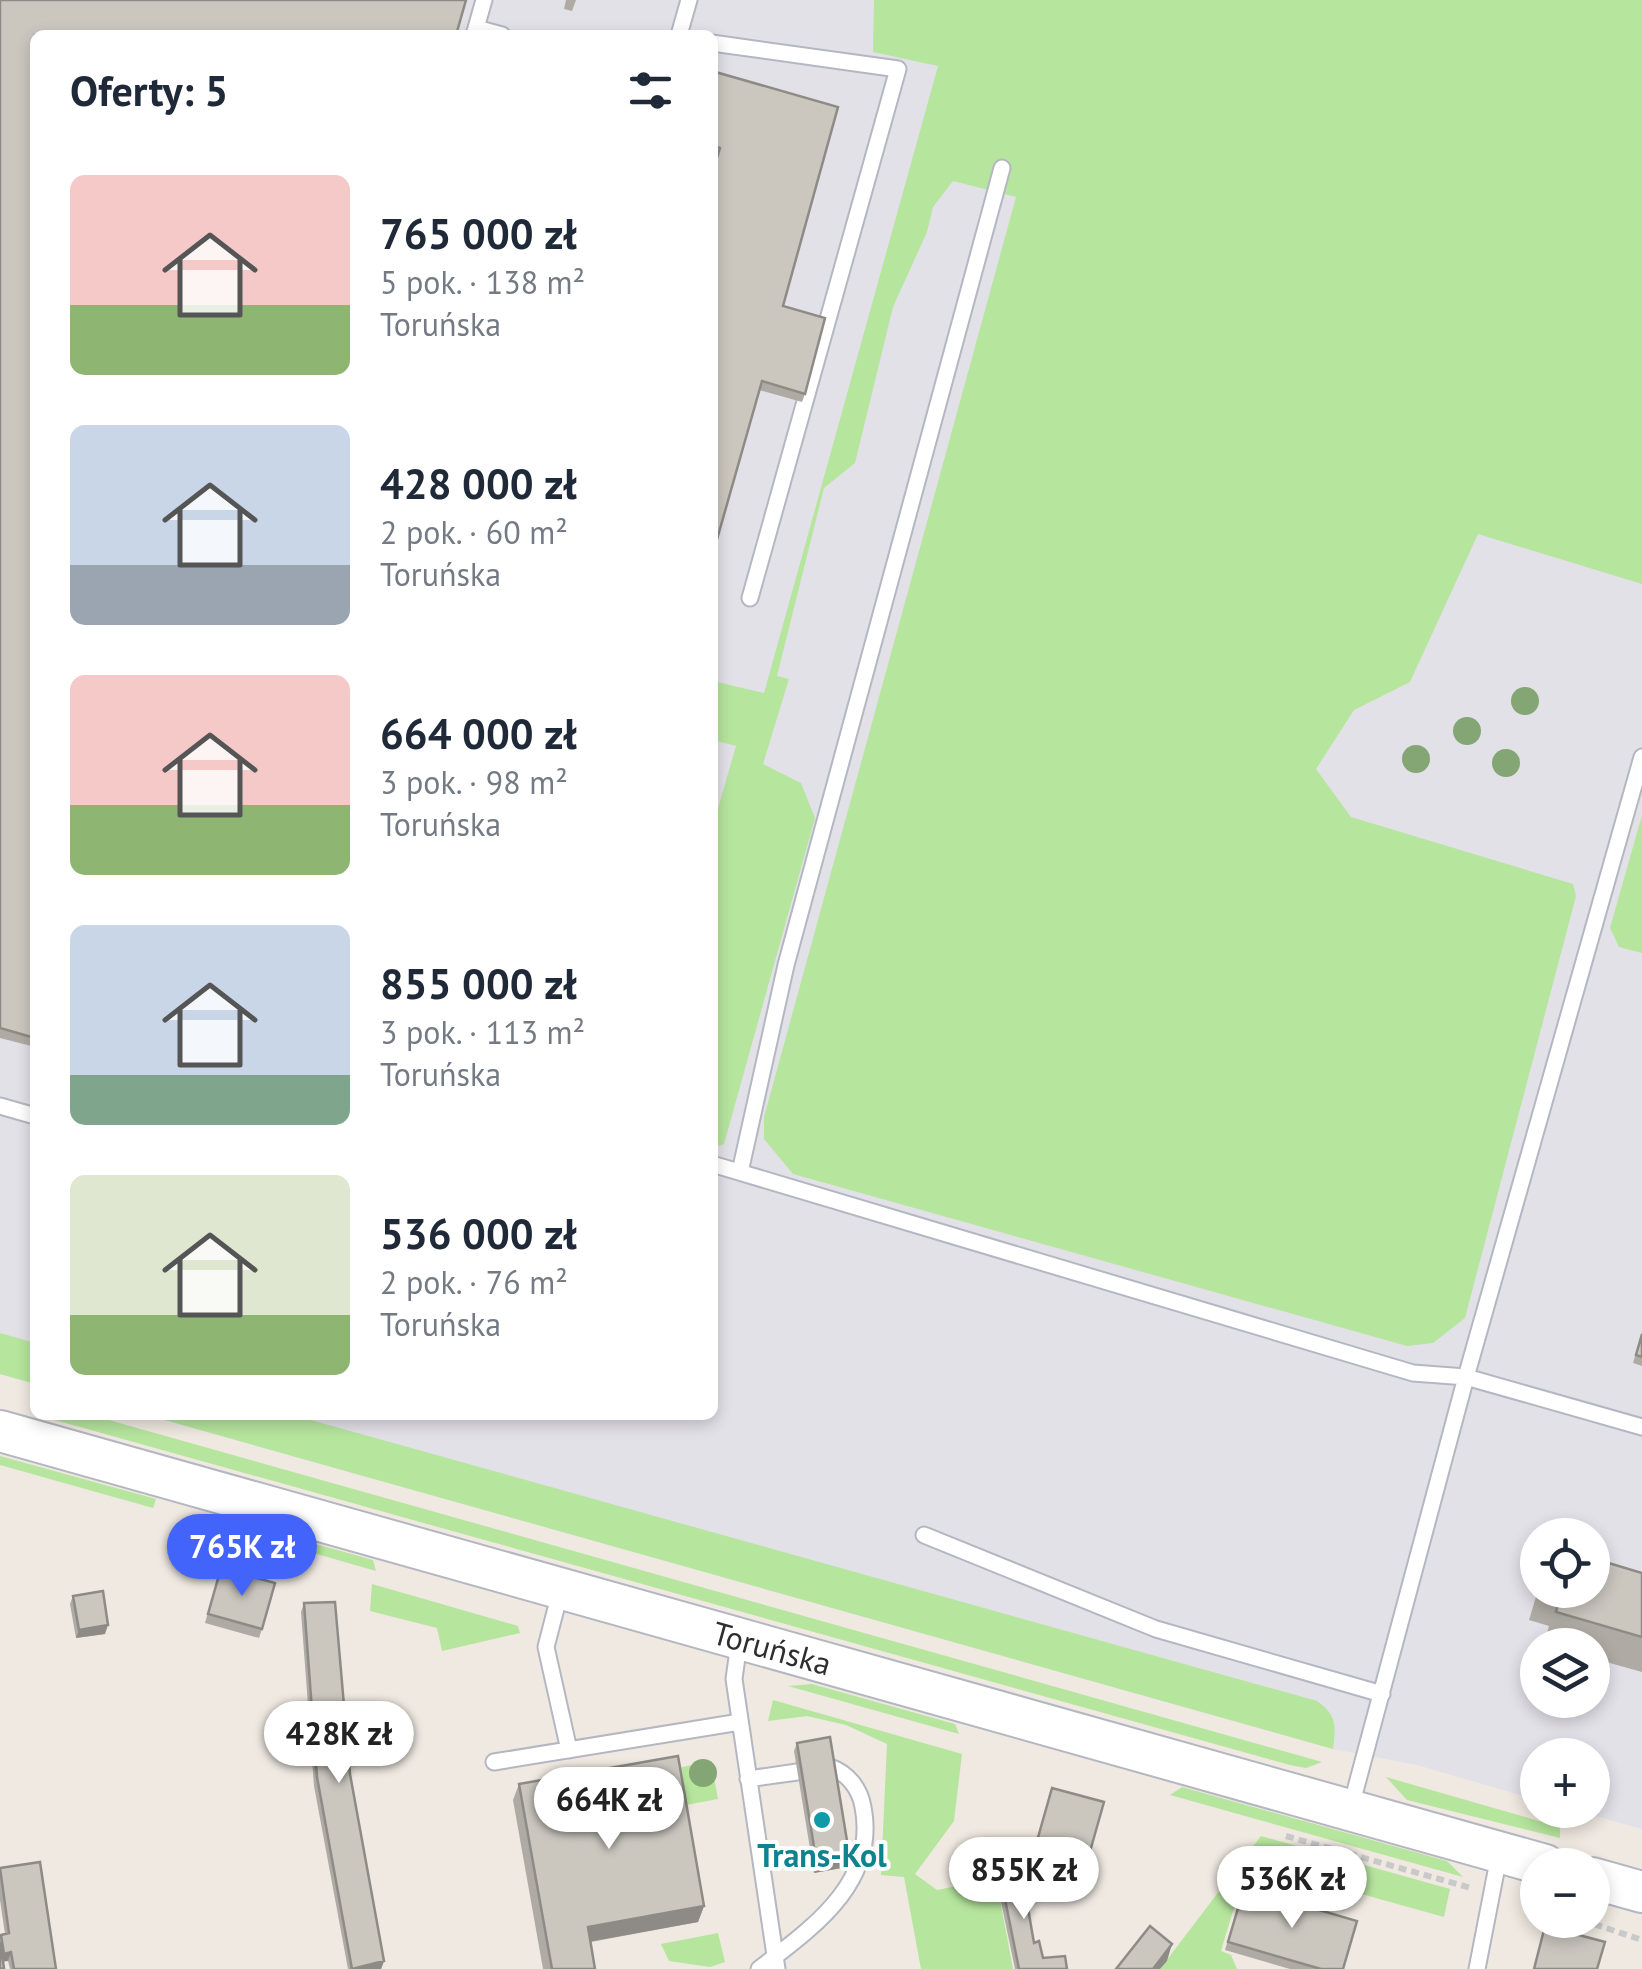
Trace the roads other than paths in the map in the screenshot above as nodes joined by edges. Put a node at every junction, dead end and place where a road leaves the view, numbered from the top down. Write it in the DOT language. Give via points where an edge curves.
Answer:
graph roads {
  1 [pos="484,0"];
  2 [pos="689,0"];
  3 [pos="475,30"];
  4 [pos="680,30"];
  5 [pos="718,45"];
  6 [pos="1002,168"];
  7 [pos="750,598"];
  8 [pos="1642,757"];
  9 [pos="0,1106"];
  10 [pos="30,1115"];
  11 [pos="718,1166"];
  12 [pos="740,1172"];
  13 [pos="1466,1377"];
  14 [pos="1642,1428"];
  15 [pos="0,1431"];
  16 [pos="924,1535"];
  17 [pos="562,1588"];
  18 [pos="740,1639"];
  19 [pos="1382,1694"];
  20 [pos="740,1722"];
  21 [pos="568,1750"];
  22 [pos="494,1762"];
  23 [pos="830,1767"];
  24 [pos="797,1772"];
  25 [pos="748,1779"];
  26 [pos="1350,1810"];
  27 [pos="1500,1852"];
  28 [pos="1520,1858"];
  29 [pos="1610,1883"];
  30 [pos="1642,1892"];
  31 [pos="776,1963"];
  32 [pos="759,1969"];
  33 [pos="1476,1969"];
  1 -- 3 [label="lane"];
  2 -- 4 [label="lane"];
  5 -- 7 [label="lane" via="898,69"];
  6 -- 12 [label="lane" via="786,965"];
  8 -- 13 [label="lane"];
  9 -- 10 [label="lane"];
  11 -- 12 [label="lane"];
  12 -- 13 [label="lane" via="1412,1374"];
  13 -- 14 [label="lane"];
  13 -- 19 [label="lane"];
  15 -- 17 [label="street, Toruńska"];
  16 -- 19 [label="lane" via="1156,1628"];
  17 -- 18 [label="street, Toruńska"];
  17 -- 21 [label="lane" via="546,1646"];
  18 -- 20 [label="lane" via="734,1678"];
  18 -- 26 [label="street, Toruńska"];
  19 -- 26 [label="lane"];
  20 -- 21 [label="lane"];
  20 -- 25 [label="lane"];
  21 -- 22 [label="lane"];
  23 -- 31 [label="lane" via="843,1772 861,1796 868,1832 859,1866 854,1882"];
  24 -- 25 [label="lane"];
  25 -- 31 [label="lane"];
  26 -- 27 [label="street, Toruńska"];
  27 -- 28 [label="street, Toruńska"];
  27 -- 33 [label="lane"];
  29 -- 30 [label="street"];
  31 -- 32 [label="lane"];
}
